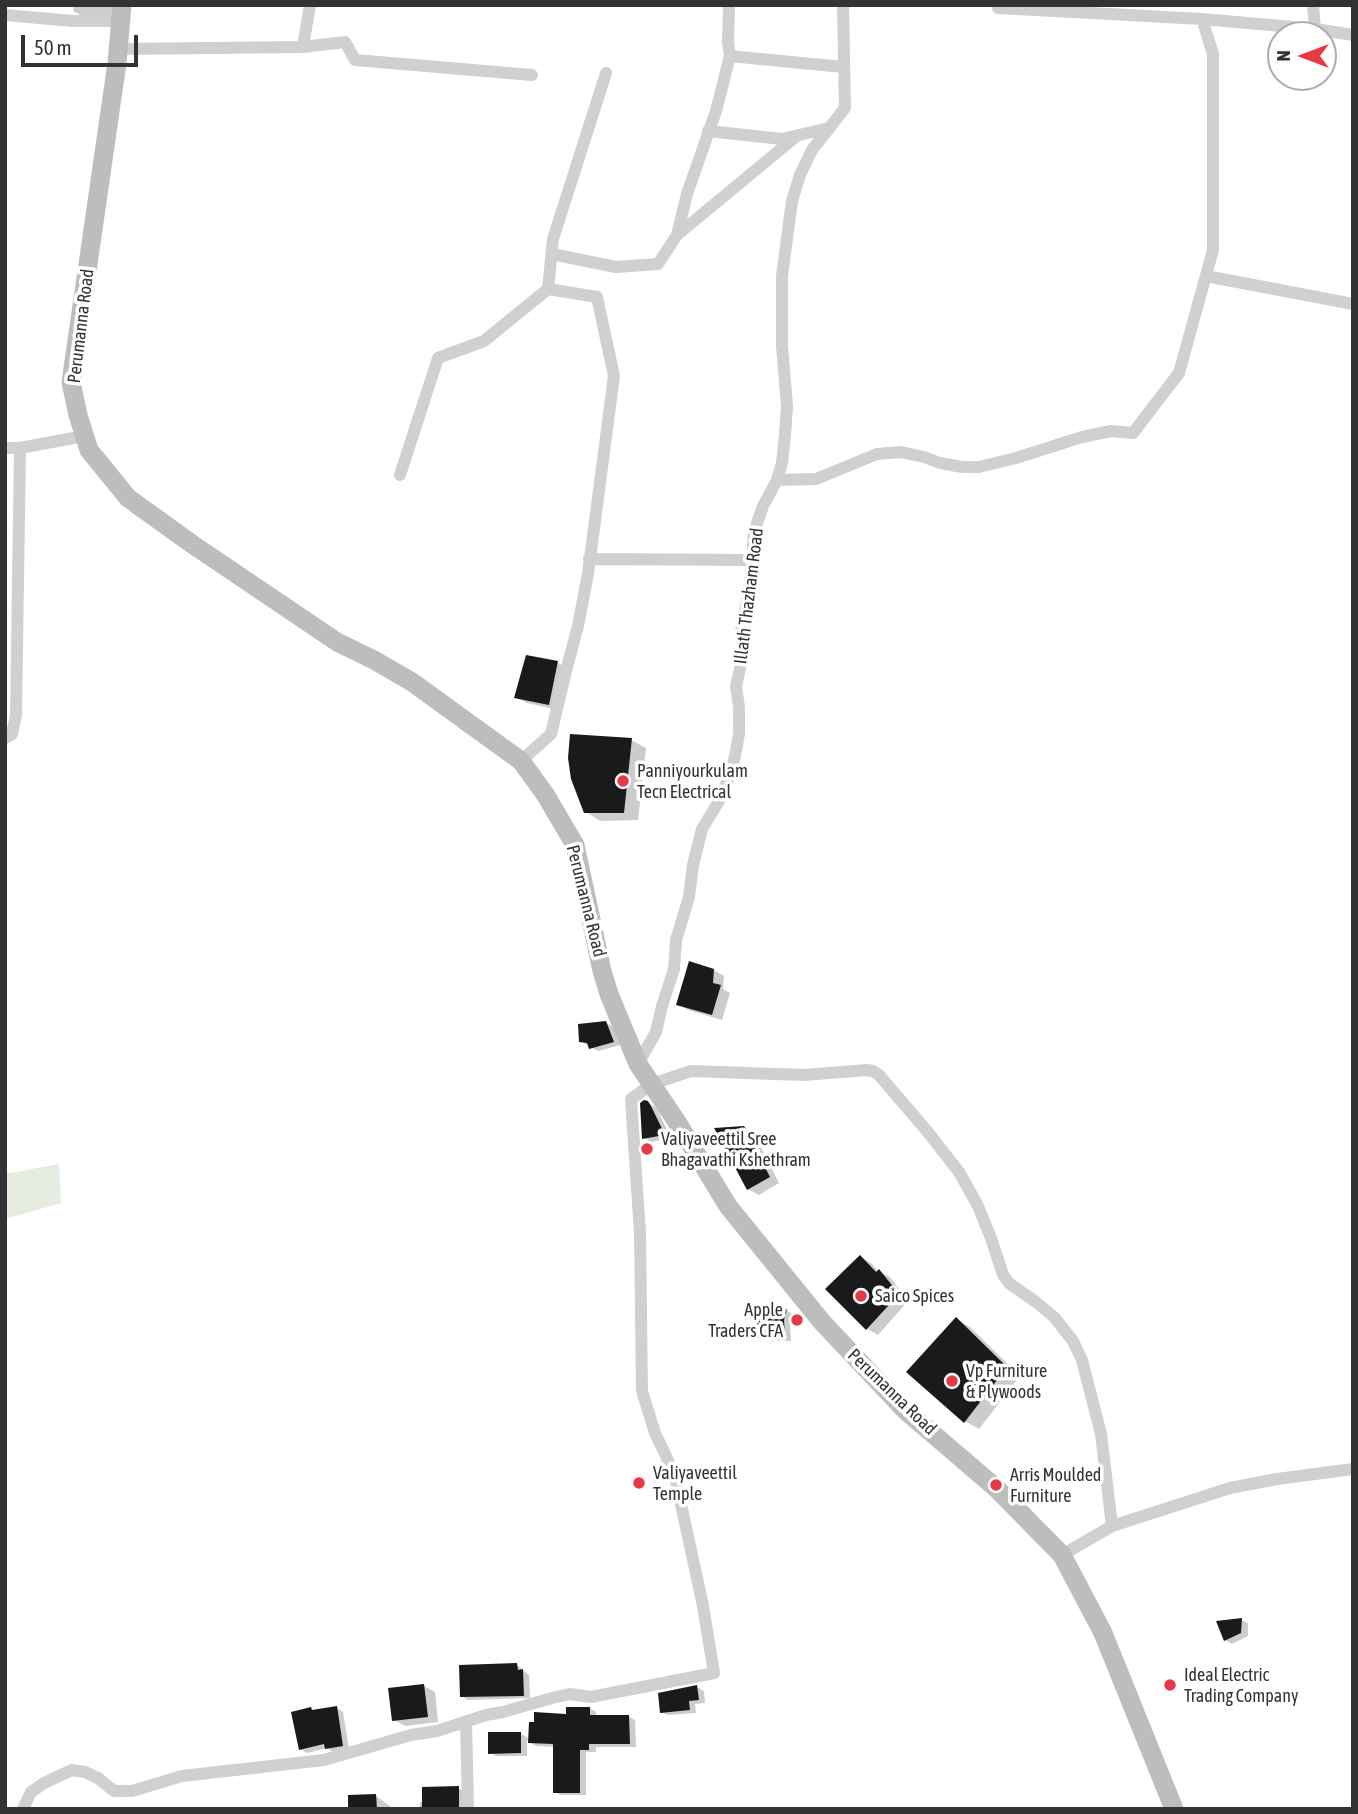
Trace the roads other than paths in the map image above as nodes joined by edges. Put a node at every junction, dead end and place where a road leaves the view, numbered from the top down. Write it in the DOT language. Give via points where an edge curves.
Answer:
graph roads {
  1 [pos="310,5"];
  2 [pos="729,5"];
  3 [pos="843,5"];
  4 [pos="998,8"];
  5 [pos="121,13"];
  6 [pos="5,15"];
  7 [pos="1202,19"];
  8 [pos="1267,25"];
  9 [pos="303,47"];
  10 [pos="118,49"];
  11 [pos="730,56"];
  12 [pos="844,66"];
  13 [pos="606,73"];
  14 [pos="532,75"];
  15 [pos="829,128"];
  16 [pos="708,131"];
  17 [pos="798,135"];
  18 [pos="677,235"];
  19 [pos="552,254"];
  20 [pos="1206,276"];
  21 [pos="548,289"];
  22 [pos="1353,304"];
  23 [pos="84,436"];
  24 [pos="5,448"];
  25 [pos="20,448"];
  26 [pos="400,475"];
  27 [pos="777,480"];
  28 [pos="589,559"];
  29 [pos="751,560"];
  30 [pos="5,738"];
  31 [pos="521,761"];
  32 [pos="638,1064"];
  33 [pos="652,1084"];
  34 [pos="1353,1469"];
  35 [pos="1112,1526"];
  36 [pos="1062,1555"];
  37 [pos="466,1722"];
  38 [pos="23,1809"];
  39 [pos="468,1809"];
  40 [pos="1174,1809"];
  1 -- 9 [label="street"];
  2 -- 11 [label="street"];
  3 -- 12 [label="street, Illath Thazham Road"];
  4 -- 7 [label="street"];
  5 -- 6 [label="street" via="73,21"];
  5 -- 10 [label="main road, Perumanna Road"];
  7 -- 8 [label="street"];
  7 -- 20 [label="street" via="1213,54 1213,250"];
  9 -- 10 [label="street"];
  9 -- 14 [label="street" via="345,42 355,60"];
  10 -- 23 [label="main road, Perumanna Road" via="71,382"];
  11 -- 12 [label="street"];
  11 -- 16 [label="street"];
  12 -- 15 [label="street, Illath Thazham Road" via="845,108"];
  13 -- 19 [label="street"];
  15 -- 17 [label="street"];
  15 -- 27 [label="street, Illath Thazham Road" via="800,175 792,201 782,276 787,406"];
  16 -- 17 [label="street" via="782,139"];
  16 -- 18 [label="street"];
  17 -- 18 [label="street"];
  18 -- 19 [label="street" via="659,264 616,267"];
  19 -- 21 [label="street"];
  20 -- 22 [label="street"];
  20 -- 27 [label="street" via="1179,373 1133,433 1111,431 1082,437 979,467 901,452 877,454 816,479"];
  21 -- 26 [label="street" via="484,341 438,359"];
  21 -- 28 [label="street" via="597,297 614,376"];
  23 -- 25 [label="street"];
  23 -- 31 [label="main road, Perumanna Road" via="89,450 128,498 327,635 412,682"];
  24 -- 25 [label="street"];
  25 -- 30 [label="street" via="16,715 12,734"];
  27 -- 29 [label="street, Illath Thazham Road" via="754,532"];
  28 -- 29 [label="street"];
  28 -- 31 [label="street" via="551,734"];
  29 -- 32 [label="street, Illath Thazham Road" via="736,687 739,734 735,756 719,801 702,830 676,940 674,969 656,1032"];
  31 -- 32 [label="main road, Perumanna Road" via="575,845 606,983"];
  32 -- 33 [label="main road, Perumanna Road"];
  33 -- 35 [label="street" via="701,1070 804,1075 867,1069 879,1075 959,1172 977,1204 1003,1275 1054,1317 1073,1341 1101,1434"];
  33 -- 36 [label="main road, Perumanna Road" via="728,1206 822,1322 905,1410 996,1488"];
  33 -- 37 [label="street" via="631,1099 640,1233 642,1391 676,1481 714,1673 591,1697 570,1694"];
  34 -- 35 [label="street" via="1230,1488"];
  35 -- 36 [label="street"];
  36 -- 40 [label="main road, Perumanna Road" via="1103,1633"];
  37 -- 38 [label="street" via="324,1760 182,1776 132,1791 114,1791 98,1778 72,1770 31,1792"];
  37 -- 39 [label="street"];
}
